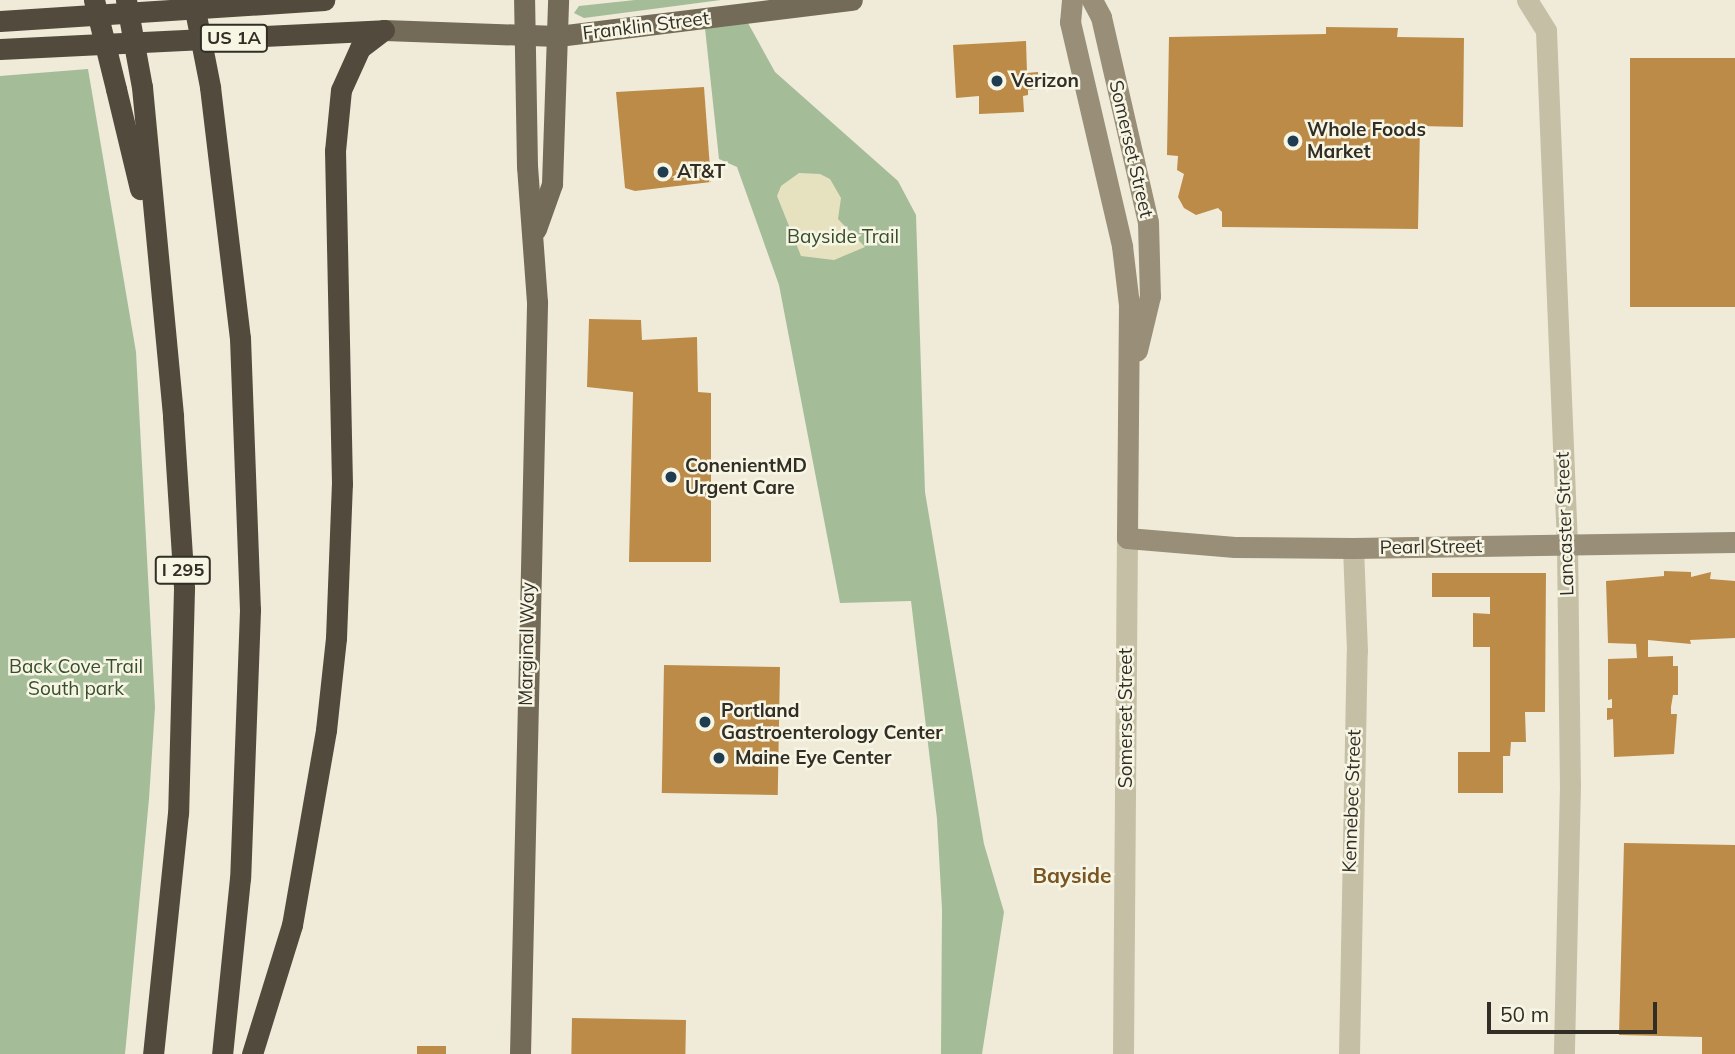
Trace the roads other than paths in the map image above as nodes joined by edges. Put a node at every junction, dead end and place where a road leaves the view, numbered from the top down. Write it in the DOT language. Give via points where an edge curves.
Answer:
graph roads {
  1 [pos="93,0"];
  2 [pos="126,0"];
  3 [pos="193,0"];
  4 [pos="324,0"];
  5 [pos="524,0"];
  6 [pos="558,0"];
  7 [pos="852,0"];
  8 [pos="1072,0"];
  9 [pos="1092,0"];
  10 [pos="1527,0"];
  11 [pos="0,21"];
  12 [pos="384,30"];
  13 [pos="524,35"];
  14 [pos="558,36"];
  15 [pos="0,48"];
  16 [pos="535,234"];
  17 [pos="156,253"];
  18 [pos="1129,382"];
  19 [pos="1127,538"];
  20 [pos="1735,542"];
  21 [pos="1567,545"];
  22 [pos="1353,548"];
  23 [pos="153,1054"];
  24 [pos="222,1054"];
  25 [pos="252,1054"];
  26 [pos="520,1054"];
  27 [pos="1123,1054"];
  28 [pos="1349,1054"];
  29 [pos="1564,1054"];
  1 -- 17 [label="highway, bridge"];
  2 -- 17 [label="highway, I 295, bridge" via="142,87"];
  3 -- 24 [label="highway, bridge" via="210,87 240,338 250,610 240,878"];
  4 -- 11 [label="highway"];
  5 -- 13 [label="main road, Marginal Way"];
  6 -- 14 [label="main road, Marginal Way"];
  7 -- 14 [label="main road, Franklin Street / US 1A"];
  8 -- 18 [label="street, Somerset Street" via="1070,22 1122,246"];
  9 -- 18 [label="street, Somerset Street" via="1101,17 1148,222 1150,296"];
  10 -- 21 [label="street, Lancaster Street" via="1546,31"];
  12 -- 13 [label="main road, US 1A"];
  12 -- 15 [label="highway, US 1A"];
  12 -- 25 [label="highway" via="360,48 341,90 335,151 342,484 335,638 326,730 292,925"];
  13 -- 14 [label="main road, Franklin Street / US 1A"];
  13 -- 16 [label="main road, Marginal Way" via="527,166"];
  14 -- 16 [label="main road, Marginal Way" via="552,184"];
  16 -- 26 [label="main road, Marginal Way"];
  17 -- 23 [label="highway, I 295" via="184,589 178,813"];
  18 -- 19 [label="street, Somerset Street"];
  19 -- 22 [label="street, Pearl Street" via="1235,547"];
  19 -- 27 [label="street, Somerset Street"];
  20 -- 21 [label="street, Pearl Street"];
  21 -- 22 [label="street, Pearl Street"];
  21 -- 29 [label="street, Lancaster Street" via="1570,785"];
  22 -- 28 [label="street, Kennebec Street" via="1357,651"];
}
